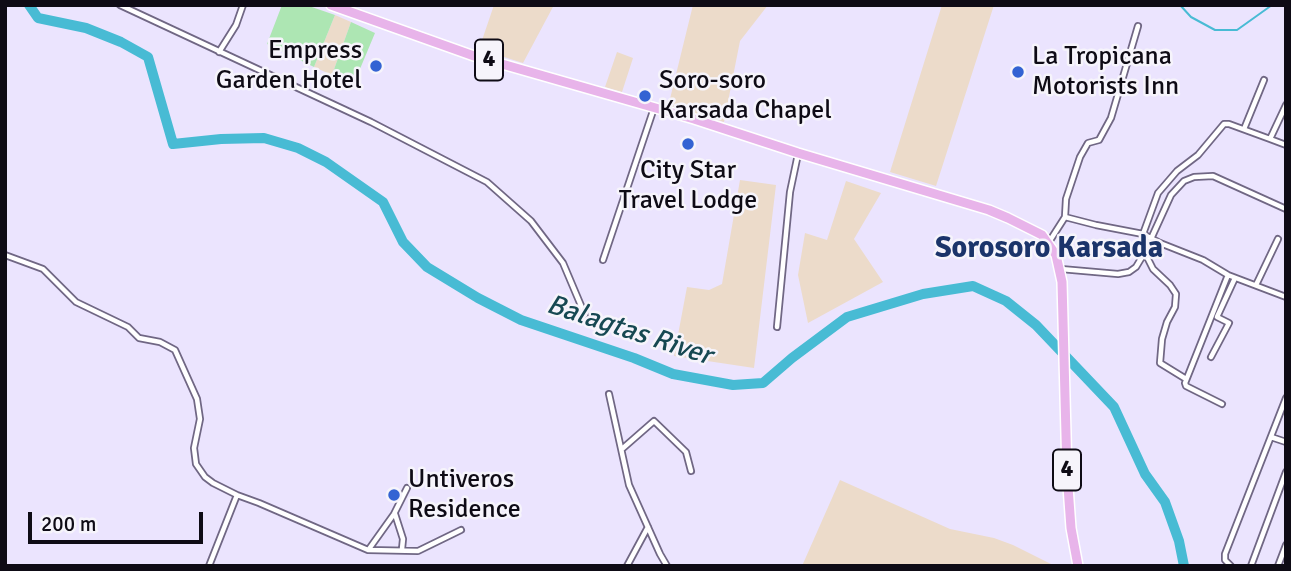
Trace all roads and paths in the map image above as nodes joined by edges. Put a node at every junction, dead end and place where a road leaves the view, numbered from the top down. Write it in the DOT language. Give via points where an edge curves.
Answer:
graph roads {
  1 [pos="120,5"];
  2 [pos="243,5"];
  3 [pos="331,5"];
  4 [pos="1138,26"];
  5 [pos="219,51"];
  6 [pos="1265,80"];
  7 [pos="1286,105"];
  8 [pos="654,108"];
  9 [pos="1244,129"];
  10 [pos="1270,139"];
  11 [pos="1286,145"];
  12 [pos="798,153"];
  13 [pos="1286,209"];
  14 [pos="1065,217"];
  15 [pos="1143,234"];
  16 [pos="1152,238"];
  17 [pos="1278,239"];
  18 [pos="1049,243"];
  19 [pos="1145,252"];
  20 [pos="5,256"];
  21 [pos="603,260"];
  22 [pos="1060,269"];
  23 [pos="1228,275"];
  24 [pos="1235,278"];
  25 [pos="1256,285"];
  26 [pos="1286,297"];
  27 [pos="585,315"];
  28 [pos="777,327"];
  29 [pos="1211,358"];
  30 [pos="1186,379"];
  31 [pos="609,394"];
  32 [pos="1286,398"];
  33 [pos="1222,404"];
  34 [pos="1271,436"];
  35 [pos="1286,442"];
  36 [pos="622,449"];
  37 [pos="691,471"];
  38 [pos="1286,472"];
  39 [pos="407,488"];
  40 [pos="237,495"];
  41 [pos="394,514"];
  42 [pos="648,527"];
  43 [pos="461,530"];
  44 [pos="1286,545"];
  45 [pos="401,549"];
  46 [pos="368,550"];
  47 [pos="209,566"];
  48 [pos="627,566"];
  49 [pos="667,566"];
  50 [pos="1078,566"];
  51 [pos="1231,566"];
  52 [pos="1251,566"];
  53 [pos="1278,566"];
  1 -- 5 [label="street"];
  2 -- 5 [label="street"];
  3 -- 8 [label="highway, 4" via="474,56"];
  4 -- 14 [label="street" via="1111,118 1099,140 1088,143 1080,157"];
  5 -- 27 [label="street" via="487,182 531,221 563,263"];
  6 -- 9 [label="street"];
  7 -- 10 [label="street"];
  8 -- 12 [label="highway, 4"];
  8 -- 21 [label="street"];
  9 -- 10 [label="street"];
  9 -- 15 [label="street" via="1224,124 1198,155 1177,171 1158,193"];
  10 -- 11 [label="street"];
  12 -- 18 [label="highway, 4" via="989,210 1042,235"];
  12 -- 28 [label="street"];
  13 -- 16 [label="street" via="1213,176 1194,177 1171,195"];
  14 -- 15 [label="street"];
  14 -- 18 [label="street"];
  15 -- 16 [label="street"];
  16 -- 19 [label="street"];
  16 -- 23 [label="street"];
  17 -- 25 [label="street"];
  18 -- 22 [label="highway, 4"];
  19 -- 22 [label="street" via="1129,272"];
  19 -- 30 [label="street" via="1153,269 1176,294 1160,363"];
  20 -- 40 [label="street" via="43,269 76,302 128,327 138,338 175,350 197,399 196,464 205,477"];
  22 -- 50 [label="highway, 4" via="1071,528"];
  23 -- 24 [label="street"];
  23 -- 30 [label="street"];
  24 -- 25 [label="street"];
  24 -- 29 [label="street" via="1217,317 1229,323"];
  25 -- 26 [label="street"];
  30 -- 33 [label="street" via="1186,386"];
  31 -- 36 [label="street"];
  32 -- 34 [label="street"];
  34 -- 35 [label="street"];
  34 -- 51 [label="street" via="1225,554"];
  36 -- 37 [label="street" via="654,421 686,452"];
  36 -- 42 [label="street" via="629,485"];
  38 -- 52 [label="street"];
  39 -- 41 [label="street"];
  40 -- 46 [label="street"];
  40 -- 47 [label="street"];
  41 -- 45 [label="street" via="403,539"];
  41 -- 46 [label="street"];
  42 -- 48 [label="street"];
  42 -- 49 [label="street"];
  43 -- 45 [label="street" via="418,551"];
  44 -- 53 [label="street"];
  45 -- 46 [label="street"];
}
